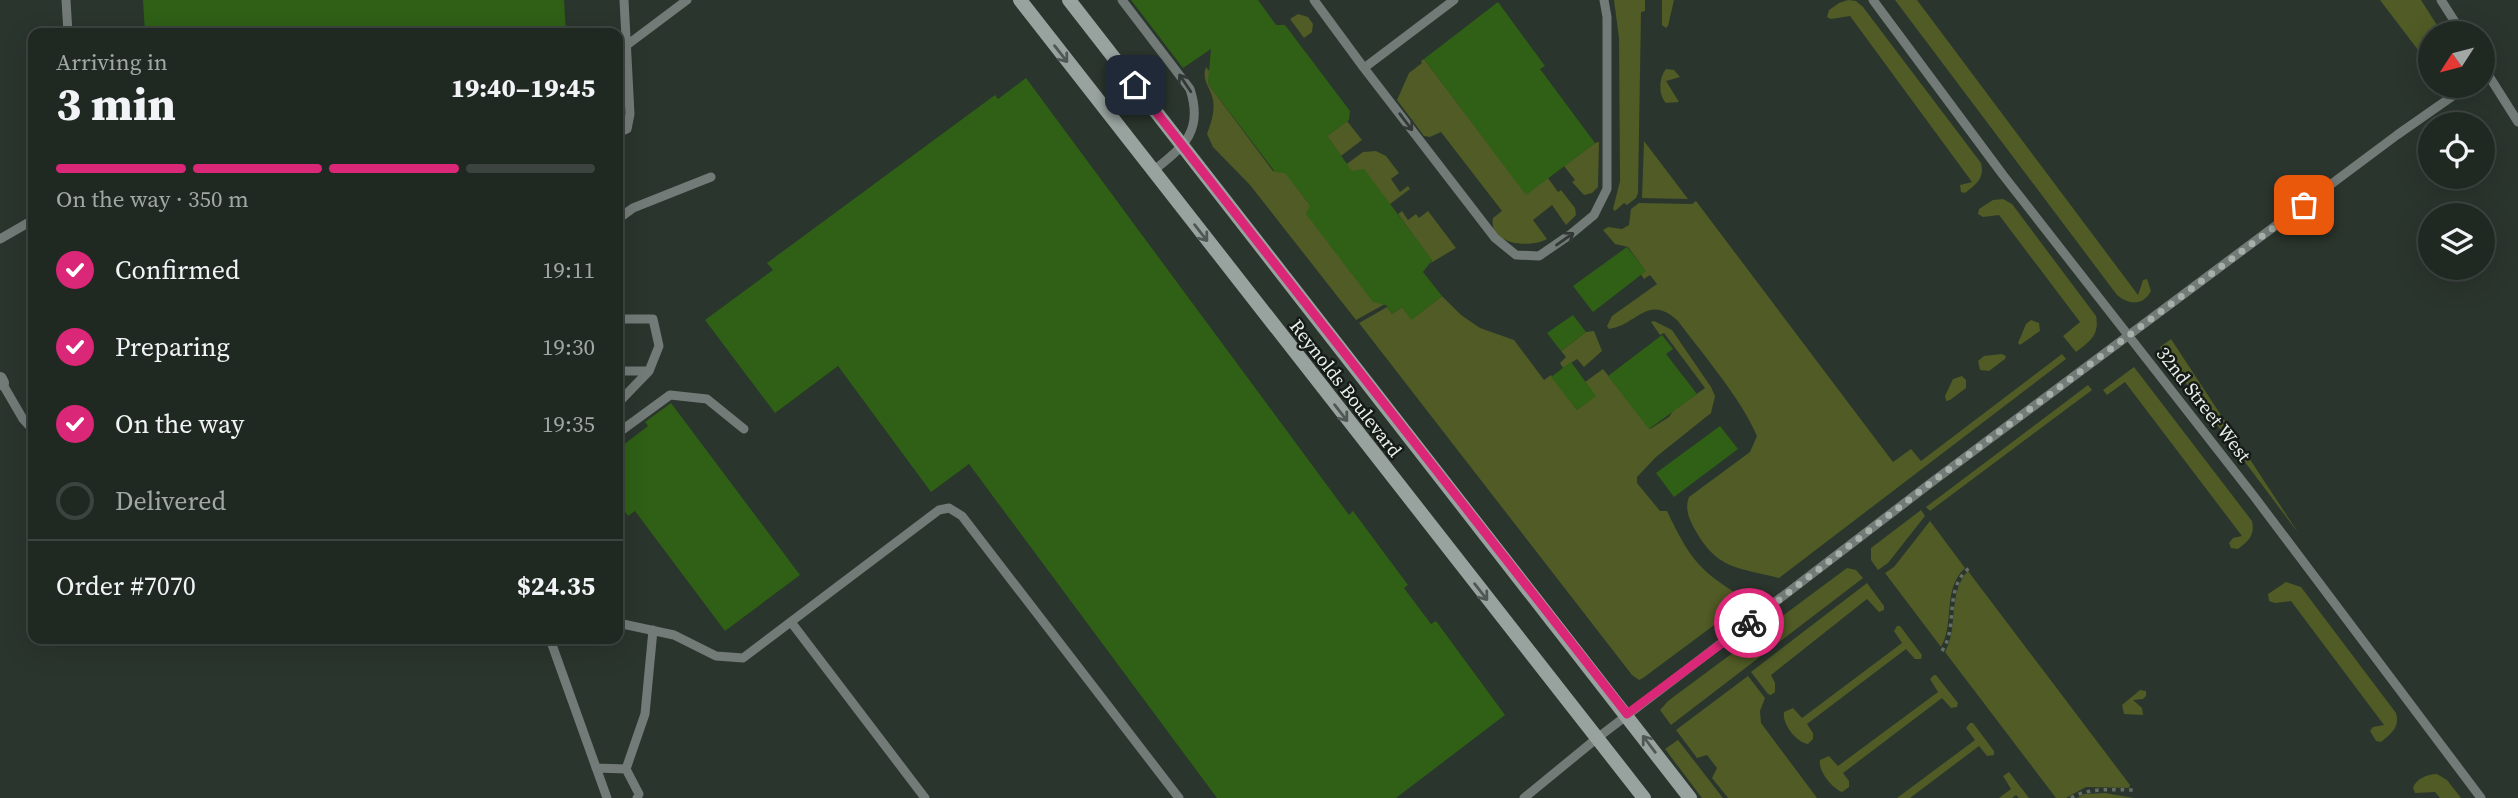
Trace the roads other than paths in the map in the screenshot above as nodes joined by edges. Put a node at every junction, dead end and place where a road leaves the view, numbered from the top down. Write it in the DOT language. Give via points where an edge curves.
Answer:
graph roads {
  1 [pos="66,0"];
  2 [pos="624,0"];
  3 [pos="687,0"];
  4 [pos="1020,0"];
  5 [pos="1069,0"];
  6 [pos="1122,0"];
  7 [pos="1314,0"];
  8 [pos="1454,0"];
  9 [pos="1604,0"];
  10 [pos="1873,0"];
  11 [pos="2441,0"];
  12 [pos="2454,21"];
  13 [pos="68,28"];
  14 [pos="626,45"];
  15 [pos="1364,68"];
  16 [pos="2496,89"];
  17 [pos="2450,98"];
  18 [pos="2518,122"];
  19 [pos="623,131"];
  20 [pos="1183,146"];
  21 [pos="1153,171"];
  22 [pos="711,177"];
  23 [pos="623,215"];
  24 [pos="28,223"];
  25 [pos="0,239"];
  26 [pos="623,319"];
  27 [pos="2128,336"];
  28 [pos="623,371"];
  29 [pos="649,371"];
  30 [pos="1,381"];
  31 [pos="623,398"];
  32 [pos="28,424"];
  33 [pos="623,429"];
  34 [pos="744,429"];
  35 [pos="791,622"];
  36 [pos="623,624"];
  37 [pos="653,630"];
  38 [pos="552,644"];
  39 [pos="1627,714"];
  40 [pos="1596,739"];
  41 [pos="596,768"];
  42 [pos="626,769"];
  43 [pos="607,798"];
  44 [pos="637,798"];
  45 [pos="925,798"];
  46 [pos="1179,798"];
  47 [pos="1524,798"];
  48 [pos="1644,798"];
  49 [pos="1690,798"];
  50 [pos="2481,798"];
  1 -- 13 [label="lane"];
  2 -- 14 [label="lane"];
  3 -- 14 [label="lane"];
  4 -- 21 [label="main road, Reynolds Boulevard, one-way"];
  5 -- 20 [label="main road, Reynolds Boulevard"];
  20 -- 6 [label="lane, one-way" via="1196,115 1190,89"];
  7 -- 15 [label="lane"];
  8 -- 15 [label="lane"];
  15 -- 9 [label="lane, one-way" via="1494,238 1516,255 1539,256 1594,215 1607,189"];
  10 -- 27 [label="lane, 32nd Street West"];
  11 -- 12 [label="lane"];
  14 -- 19 [label="lane" via="630,114"];
  16 -- 18 [label="lane"];
  17 -- 27 [label="lane"];
  20 -- 21 [label="lane"];
  20 -- 39 [label="main road, Reynolds Boulevard"];
  21 -- 40 [label="main road, Reynolds Boulevard, one-way"];
  22 -- 23 [label="lane"];
  24 -- 25 [label="lane"];
  26 -- 29 [label="lane" via="653,318 659,346"];
  27 -- 39 [label="lane"];
  27 -- 50 [label="lane, 32nd Street West"];
  28 -- 29 [label="lane"];
  29 -- 31 [label="lane"];
  30 -- 32 [label="lane"];
  33 -- 34 [label="lane" via="670,394 707,399"];
  35 -- 37 [label="lane" via="743,658 716,656"];
  35 -- 45 [label="lane"];
  35 -- 46 [label="lane" via="939,510 949,508 962,516"];
  36 -- 37 [label="lane"];
  37 -- 42 [label="lane" via="645,714"];
  38 -- 41 [label="lane"];
  39 -- 40 [label="lane"];
  49 -- 39 [label="main road, Reynolds Boulevard, one-way"];
  40 -- 47 [label="lane"];
  40 -- 48 [label="main road, Reynolds Boulevard"];
  41 -- 42 [label="lane"];
  41 -- 43 [label="lane"];
  42 -- 44 [label="lane"];
}
